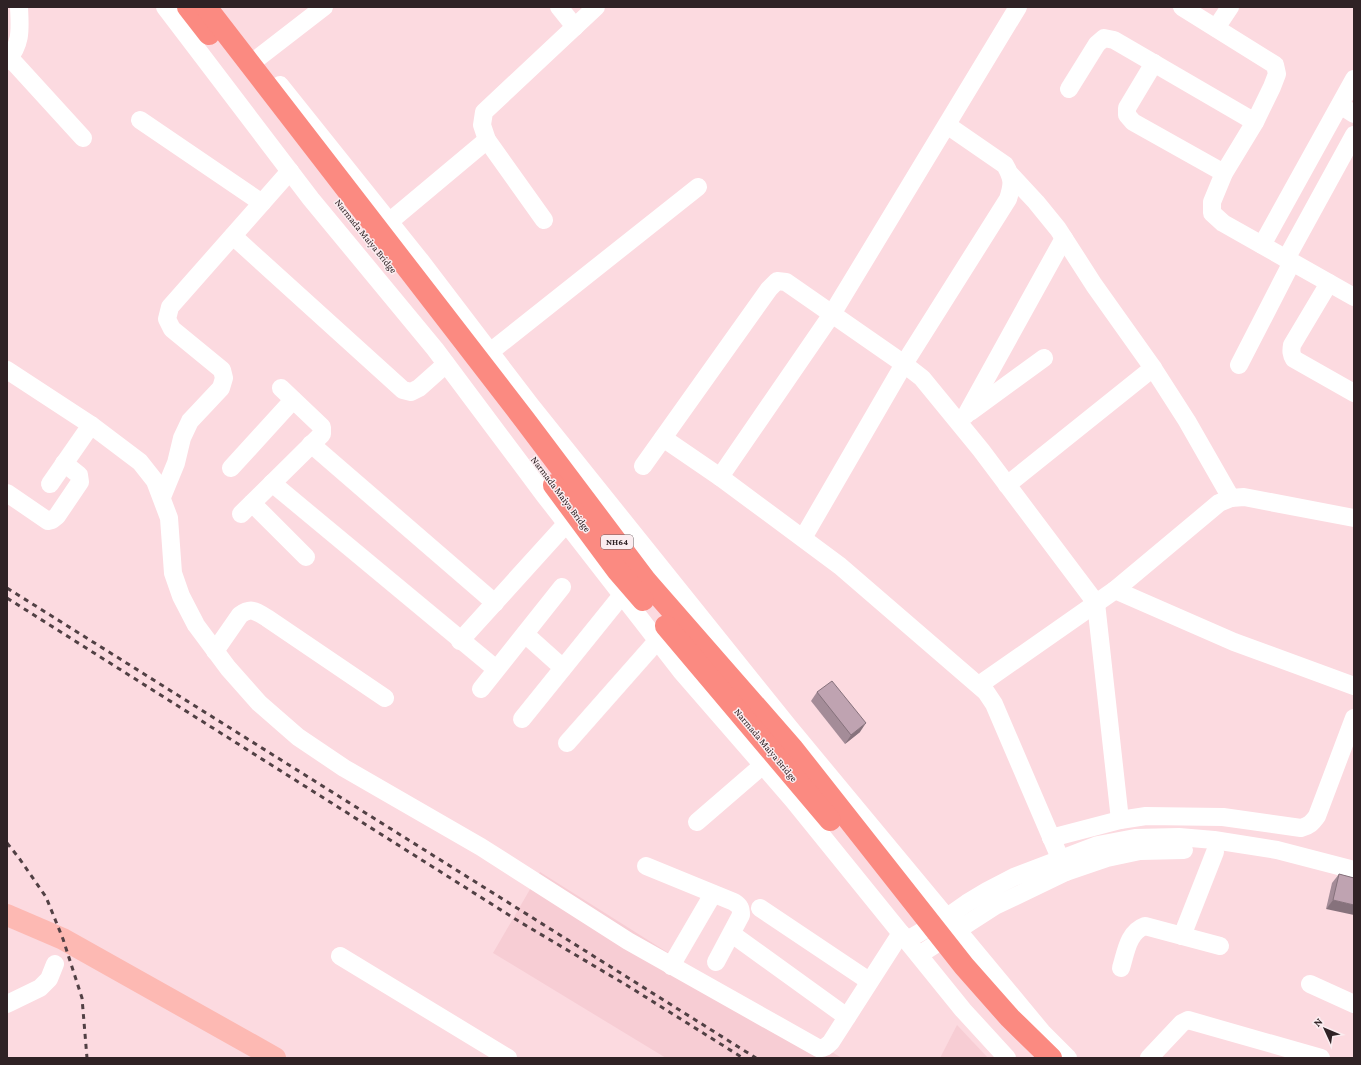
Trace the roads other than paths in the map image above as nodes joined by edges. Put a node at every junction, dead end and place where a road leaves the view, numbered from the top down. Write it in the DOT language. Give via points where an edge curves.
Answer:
graph roads {
  1 [pos="19,7"];
  2 [pos="165,7"];
  3 [pos="188,7"];
  4 [pos="206,7"];
  5 [pos="216,7"];
  6 [pos="324,7"];
  7 [pos="559,7"];
  8 [pos="596,7"];
  9 [pos="1018,7"];
  10 [pos="1182,7"];
  11 [pos="1230,7"];
  12 [pos="575,27"];
  13 [pos="1216,28"];
  14 [pos="258,58"];
  15 [pos="9,59"];
  16 [pos="1154,63"];
  17 [pos="1354,79"];
  18 [pos="1069,89"];
  19 [pos="1347,109"];
  20 [pos="140,120"];
  21 [pos="1255,122"];
  22 [pos="946,125"];
  23 [pos="1354,135"];
  24 [pos="83,138"];
  25 [pos="487,140"];
  26 [pos="290,171"];
  27 [pos="1224,173"];
  28 [pos="1011,175"];
  29 [pos="698,187"];
  30 [pos="262,203"];
  31 [pos="544,220"];
  32 [pos="389,222"];
  33 [pos="233,236"];
  34 [pos="1064,238"];
  35 [pos="1262,245"];
  36 [pos="1289,260"];
  37 [pos="1329,283"];
  38 [pos="1353,294"];
  39 [pos="832,314"];
  40 [pos="490,352"];
  41 [pos="1044,358"];
  42 [pos="446,364"];
  43 [pos="904,364"];
  44 [pos="1239,364"];
  45 [pos="1153,368"];
  46 [pos="7,370"];
  47 [pos="1354,393"];
  48 [pos="962,418"];
  49 [pos="91,424"];
  50 [pos="663,438"];
  51 [pos="312,444"];
  52 [pos="64,463"];
  53 [pos="644,466"];
  54 [pos="231,468"];
  55 [pos="720,477"];
  56 [pos="272,483"];
  57 [pos="50,484"];
  58 [pos="1007,485"];
  59 [pos="7,493"];
  60 [pos="162,497"];
  61 [pos="1231,498"];
  62 [pos="1354,518"];
  63 [pos="566,524"];
  64 [pos="803,538"];
  65 [pos="306,557"];
  66 [pos="562,587"];
  67 [pos="1115,590"];
  68 [pos="622,595"];
  69 [pos="495,603"];
  70 [pos="1096,603"];
  71 [pos="525,634"];
  72 [pos="460,641"];
  73 [pos="657,641"];
  74 [pos="216,651"];
  75 [pos="563,668"];
  76 [pos="496,669"];
  77 [pos="979,685"];
  78 [pos="1354,686"];
  79 [pos="481,689"];
  80 [pos="385,698"];
  81 [pos="1354,718"];
  82 [pos="522,719"];
  83 [pos="567,743"];
  84 [pos="763,765"];
  85 [pos="1120,820"];
  86 [pos="697,822"];
  87 [pos="1051,838"];
  88 [pos="1215,852"];
  89 [pos="1064,865"];
  90 [pos="646,866"];
  91 [pos="1354,870"];
  92 [pos="1354,880"];
  93 [pos="713,894"];
  94 [pos="760,908"];
  95 [pos="7,915"];
  96 [pos="952,924"];
  97 [pos="732,934"];
  98 [pos="904,936"];
  99 [pos="1182,936"];
  100 [pos="1220,946"];
  101 [pos="919,955"];
  102 [pos="340,956"];
  103 [pos="716,962"];
  104 [pos="55,964"];
  105 [pos="671,966"];
  106 [pos="1121,968"];
  107 [pos="870,981"];
  108 [pos="1310,984"];
  109 [pos="7,1004"];
  110 [pos="1354,1004"];
  111 [pos="847,1017"];
  112 [pos="275,1058"];
  113 [pos="508,1058"];
  114 [pos="1007,1058"];
  115 [pos="1030,1058"];
  116 [pos="1050,1058"];
  117 [pos="1068,1058"];
  118 [pos="1149,1058"];
  119 [pos="1321,1058"];
  1 -- 15 [label="street" via="20,32 17,46"];
  2 -- 26 [label="street, NH64"];
  3 -- 115 [label="highway, Narmada Maiya Bridge / NH64" via="284,134 404,284 617,570 849,842 975,1002"];
  4 -- 116 [label="highway, NH64" via="646,581 793,749 964,966"];
  5 -- 14 [label="street"];
  6 -- 14 [label="street"];
  7 -- 12 [label="street"];
  8 -- 12 [label="street"];
  9 -- 22 [label="street"];
  10 -- 13 [label="street"];
  11 -- 13 [label="street"];
  12 -- 25 [label="street" via="484,112 482,125"];
  13 -- 21 [label="street" via="1275,65 1276,74 1272,87"];
  14 -- 32 [label="street"];
  15 -- 24 [label="street"];
  16 -- 18 [label="street" via="1114,40 1104,38 1097,44"];
  16 -- 21 [label="street"];
  16 -- 27 [label="street" via="1127,108 1127,115 1133,122"];
  17 -- 19 [label="street"];
  19 -- 35 [label="street"];
  20 -- 30 [label="street"];
  21 -- 27 [label="street"];
  22 -- 28 [label="street" via="1006,165"];
  22 -- 39 [label="street"];
  23 -- 36 [label="street"];
  25 -- 31 [label="street"];
  25 -- 32 [label="street"];
  26 -- 30 [label="street"];
  26 -- 42 [label="street, NH64"];
  27 -- 35 [label="street" via="1212,202 1212,213 1223,223"];
  28 -- 34 [label="street"];
  28 -- 43 [label="street" via="1012,186 1008,199"];
  29 -- 40 [label="street"];
  30 -- 33 [label="street"];
  32 -- 40 [label="street"];
  33 -- 42 [label="street" via="403,390 410,392 419,388"];
  33 -- 60 [label="street" via="170,307 167,319 172,329 222,370 224,378 221,388 190,421"];
  34 -- 45 [label="street"];
  34 -- 48 [label="street"];
  35 -- 36 [label="street"];
  36 -- 37 [label="street"];
  36 -- 44 [label="street"];
  37 -- 38 [label="street"];
  37 -- 47 [label="street" via="1292,345 1292,355 1294,359"];
  39 -- 43 [label="street"];
  39 -- 50 [label="street" via="786,282 777,281"];
  39 -- 55 [label="street"];
  40 -- 96 [label="street" via="788,726"];
  41 -- 48 [label="street"];
  42 -- 63 [label="street, NH64"];
  43 -- 48 [label="street" via="922,378"];
  43 -- 64 [label="street"];
  45 -- 58 [label="street"];
  45 -- 61 [label="street"];
  46 -- 49 [label="street"];
  48 -- 58 [label="street"];
  49 -- 52 [label="street"];
  49 -- 60 [label="street" via="140,462 155,481"];
  50 -- 53 [label="street"];
  50 -- 55 [label="street"];
  51 -- 54 [label="street" via="322,434 322,427 287,394"];
  51 -- 56 [label="street"];
  51 -- 69 [label="street"];
  52 -- 57 [label="street"];
  52 -- 59 [label="street" via="79,475 80,482 52,520 48,521"];
  55 -- 64 [label="street"];
  56 -- 65 [label="street" via="247,508"];
  56 -- 72 [label="street"];
  58 -- 70 [label="street"];
  60 -- 74 [label="street" via="169,518 173,573 181,596 196,625"];
  61 -- 62 [label="street" via="1244,497"];
  61 -- 67 [label="street" via="1220,503"];
  63 -- 68 [label="street, NH64"];
  63 -- 69 [label="street"];
  64 -- 77 [label="street" via="840,566"];
  66 -- 71 [label="street"];
  67 -- 70 [label="street"];
  67 -- 78 [label="street" via="1234,642"];
  68 -- 73 [label="street, NH64"];
  68 -- 75 [label="street"];
  69 -- 72 [label="street"];
  70 -- 77 [label="street"];
  70 -- 85 [label="street"];
  71 -- 75 [label="street"];
  71 -- 76 [label="street"];
  72 -- 76 [label="street"];
  73 -- 83 [label="street"];
  73 -- 84 [label="street, NH64"];
  74 -- 80 [label="street" via="240,615 251,610 260,613"];
  74 -- 105 [label="street" via="259,702 298,737 344,768 481,847"];
  75 -- 82 [label="street"];
  76 -- 79 [label="street"];
  77 -- 87 [label="street" via="994,704"];
  81 -- 85 [label="street" via="1317,816 1307,827 1223,817 1146,816"];
  84 -- 86 [label="street"];
  84 -- 98 [label="street, NH64"];
  85 -- 87 [label="street"];
  87 -- 89 [label="street"];
  88 -- 89 [label="street" via="1177,849 1140,851"];
  88 -- 92 [label="street"];
  88 -- 99 [label="street"];
  89 -- 91 [label="street" via="1098,845 1135,838 1179,837 1277,850"];
  89 -- 96 [label="street" via="995,906"];
  90 -- 93 [label="street"];
  93 -- 97 [label="street" via="739,906 741,910"];
  93 -- 105 [label="street"];
  94 -- 107 [label="street"];
  95 -- 112 [label="main road" via="63,939"];
  96 -- 98 [label="street"];
  96 -- 101 [label="street"];
  96 -- 117 [label="street" via="1042,1032"];
  97 -- 103 [label="street"];
  97 -- 111 [label="street"];
  98 -- 101 [label="street, NH64"];
  98 -- 107 [label="street"];
  99 -- 100 [label="street"];
  99 -- 106 [label="street" via="1146,926 1139,928 1131,936"];
  101 -- 114 [label="street, NH64" via="963,1010"];
  102 -- 113 [label="street"];
  104 -- 109 [label="street" via="49,979 40,988"];
  105 -- 111 [label="street" via="818,1048 828,1046"];
  107 -- 111 [label="street"];
  108 -- 110 [label="street"];
  118 -- 119 [label="street" via="1182,1023 1188,1020"];
}
